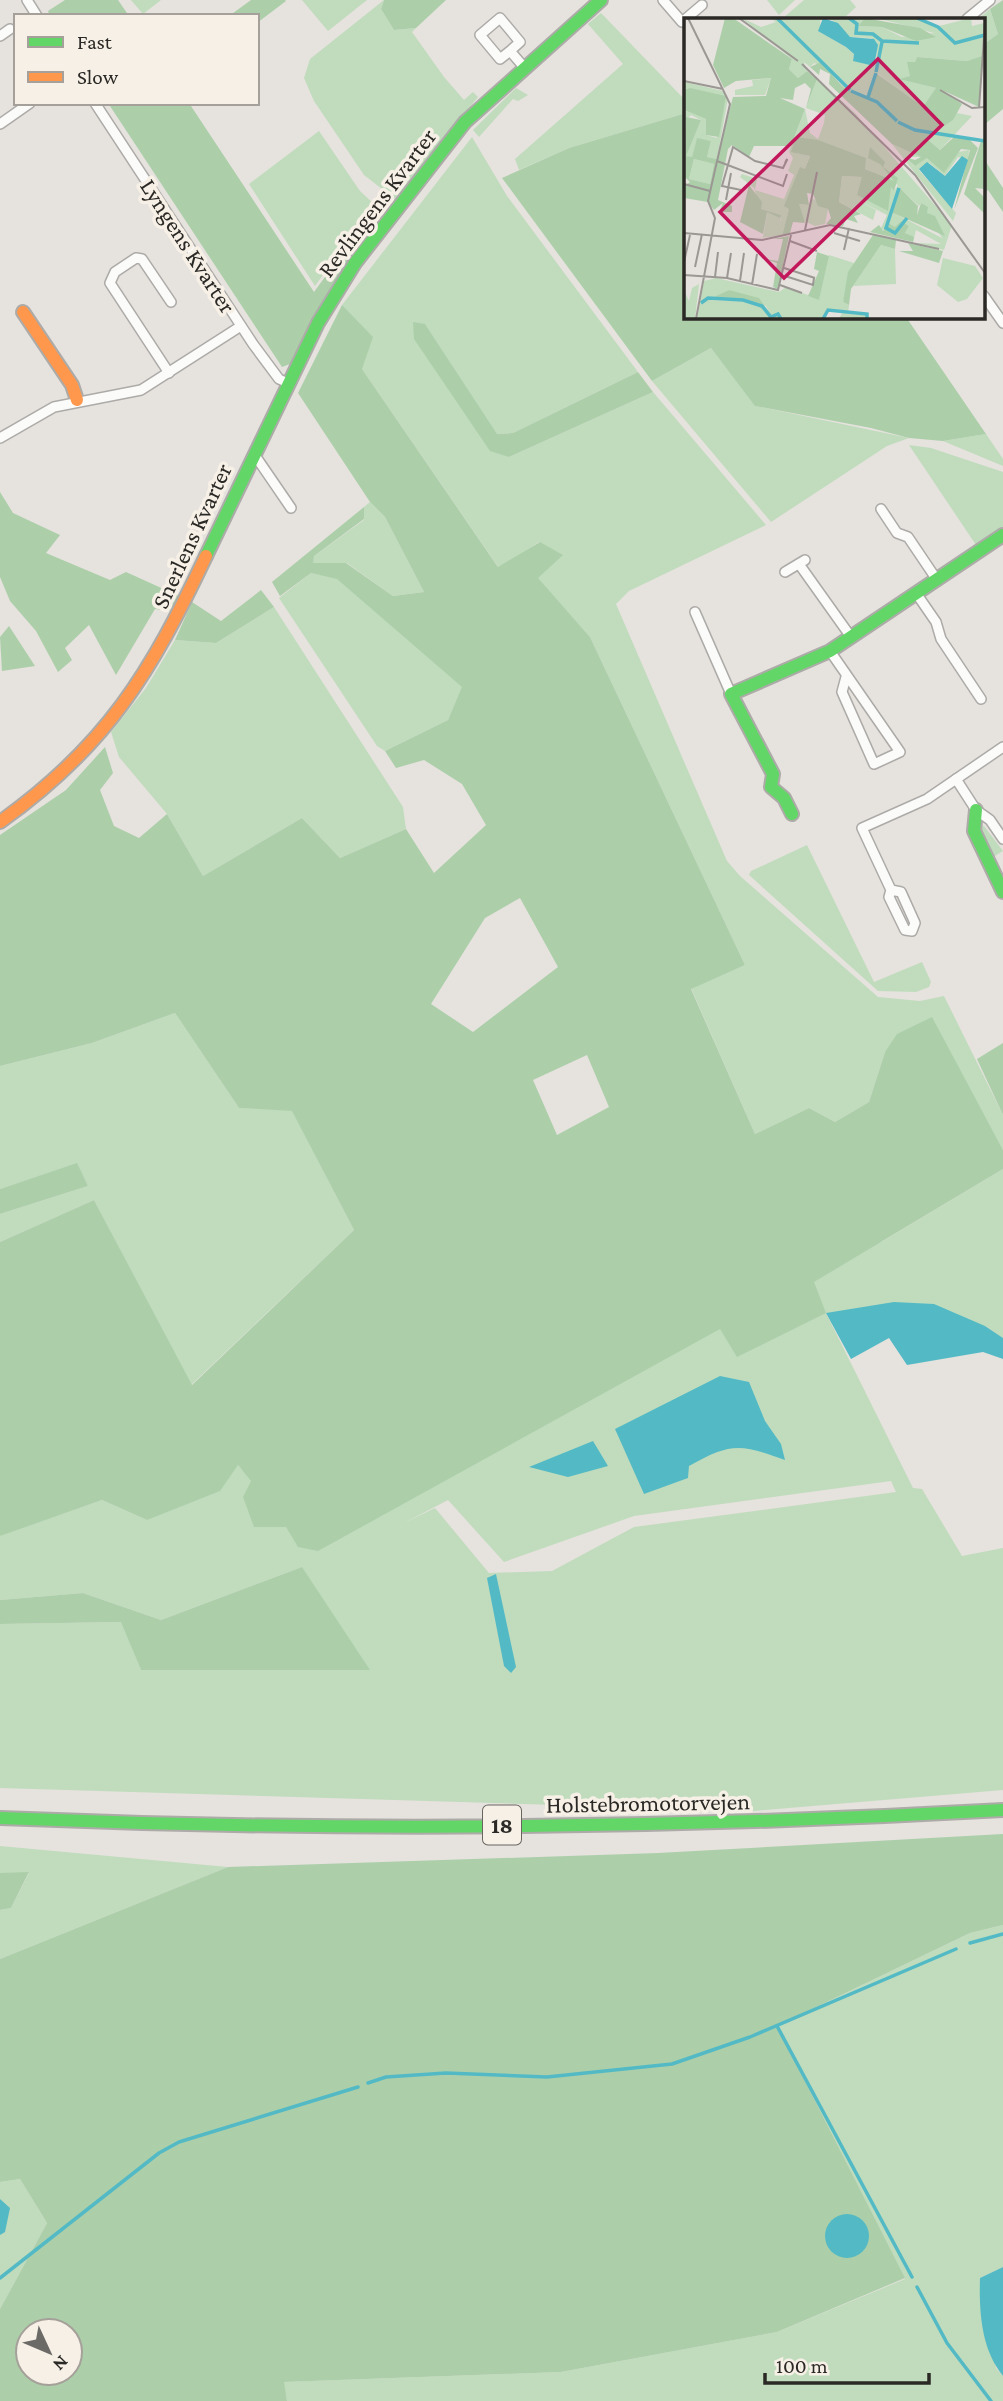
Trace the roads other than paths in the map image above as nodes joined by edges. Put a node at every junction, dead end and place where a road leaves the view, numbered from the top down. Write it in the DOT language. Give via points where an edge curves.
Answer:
graph roads {
  1 [pos="601,0"];
  2 [pos="663,0"];
  3 [pos="990,0"];
  4 [pos="702,5"];
  5 [pos="687,18"];
  6 [pos="968,18"];
  7 [pos="684,20"];
  8 [pos="10,29"];
  9 [pos="0,36"];
  10 [pos="510,51"];
  11 [pos="523,66"];
  12 [pos="27,105"];
  13 [pos="96,105"];
  14 [pos="0,124"];
  15 [pos="986,299"];
  16 [pos="170,302"];
  17 [pos="23,312"];
  18 [pos="1003,323"];
  19 [pos="241,326"];
  20 [pos="169,373"];
  21 [pos="288,383"];
  22 [pos="77,400"];
  23 [pos="0,438"];
  24 [pos="254,454"];
  25 [pos="291,508"];
  26 [pos="881,509"];
  27 [pos="1003,535"];
  28 [pos="785,572"];
  29 [pos="937,580"];
  30 [pos="916,593"];
  31 [pos="695,612"];
  32 [pos="851,637"];
  33 [pos="830,651"];
  34 [pos="846,677"];
  35 [pos="731,694"];
  36 [pos="981,699"];
  37 [pos="1003,747"];
  38 [pos="957,779"];
  39 [pos="976,810"];
  40 [pos="792,814"];
  41 [pos="0,822"];
  42 [pos="1003,839"];
  43 [pos="891,890"];
  44 [pos="1003,892"];
  45 [pos="1003,1810"];
  46 [pos="0,1818"];
  1 -- 11 [label="main road, Revlingens Kvarter"];
  2 -- 7 [label="street"];
  3 -- 6 [label="street"];
  4 -- 5 [label="street"];
  8 -- 9 [label="street"];
  10 -- 10 [label="street" via="500,59 480,35 500,18 520,42"];
  10 -- 11 [label="street"];
  11 -- 21 [label="main road, Revlingens Kvarter" via="465,122 395,207 332,299"];
  12 -- 14 [label="street"];
  13 -- 19 [label="street, Lyngens Kvarter"];
  15 -- 18 [label="street"];
  16 -- 20 [label="street" via="142,260 136,258 116,272 110,283"];
  17 -- 22 [label="main road" via="72,385"];
  19 -- 20 [label="street"];
  19 -- 21 [label="street, Lyngens Kvarter" via="279,379"];
  20 -- 22 [label="street" via="121,397"];
  21 -- 24 [label="main road, Snerlens Kvarter"];
  22 -- 23 [label="street" via="54,407"];
  24 -- 25 [label="street, Snerlens Kvarter"];
  24 -- 41 [label="main road, Snerlens Kvarter" via="145,677 103,734 67,771"];
  26 -- 29 [label="street" via="897,533 908,537"];
  27 -- 29 [label="main road"];
  28 -- 32 [label="street" via="802,562"];
  29 -- 30 [label="main road"];
  30 -- 32 [label="main road"];
  30 -- 36 [label="street" via="936,622 940,639"];
  31 -- 35 [label="street"];
  32 -- 33 [label="main road"];
  33 -- 34 [label="street"];
  33 -- 35 [label="main road"];
  34 -- 34 [label="street" via="885,730 900,752 874,764 842,692"];
  35 -- 40 [label="main road" via="773,774 771,787 784,798"];
  37 -- 38 [label="street"];
  38 -- 39 [label="street"];
  38 -- 43 [label="street" via="927,799 862,828"];
  39 -- 42 [label="street"];
  39 -- 44 [label="main road" via="974,831"];
  45 -- 46 [label="main road, Holstebromotorvejen / 18" via="799,1823 327,1827"];
}
